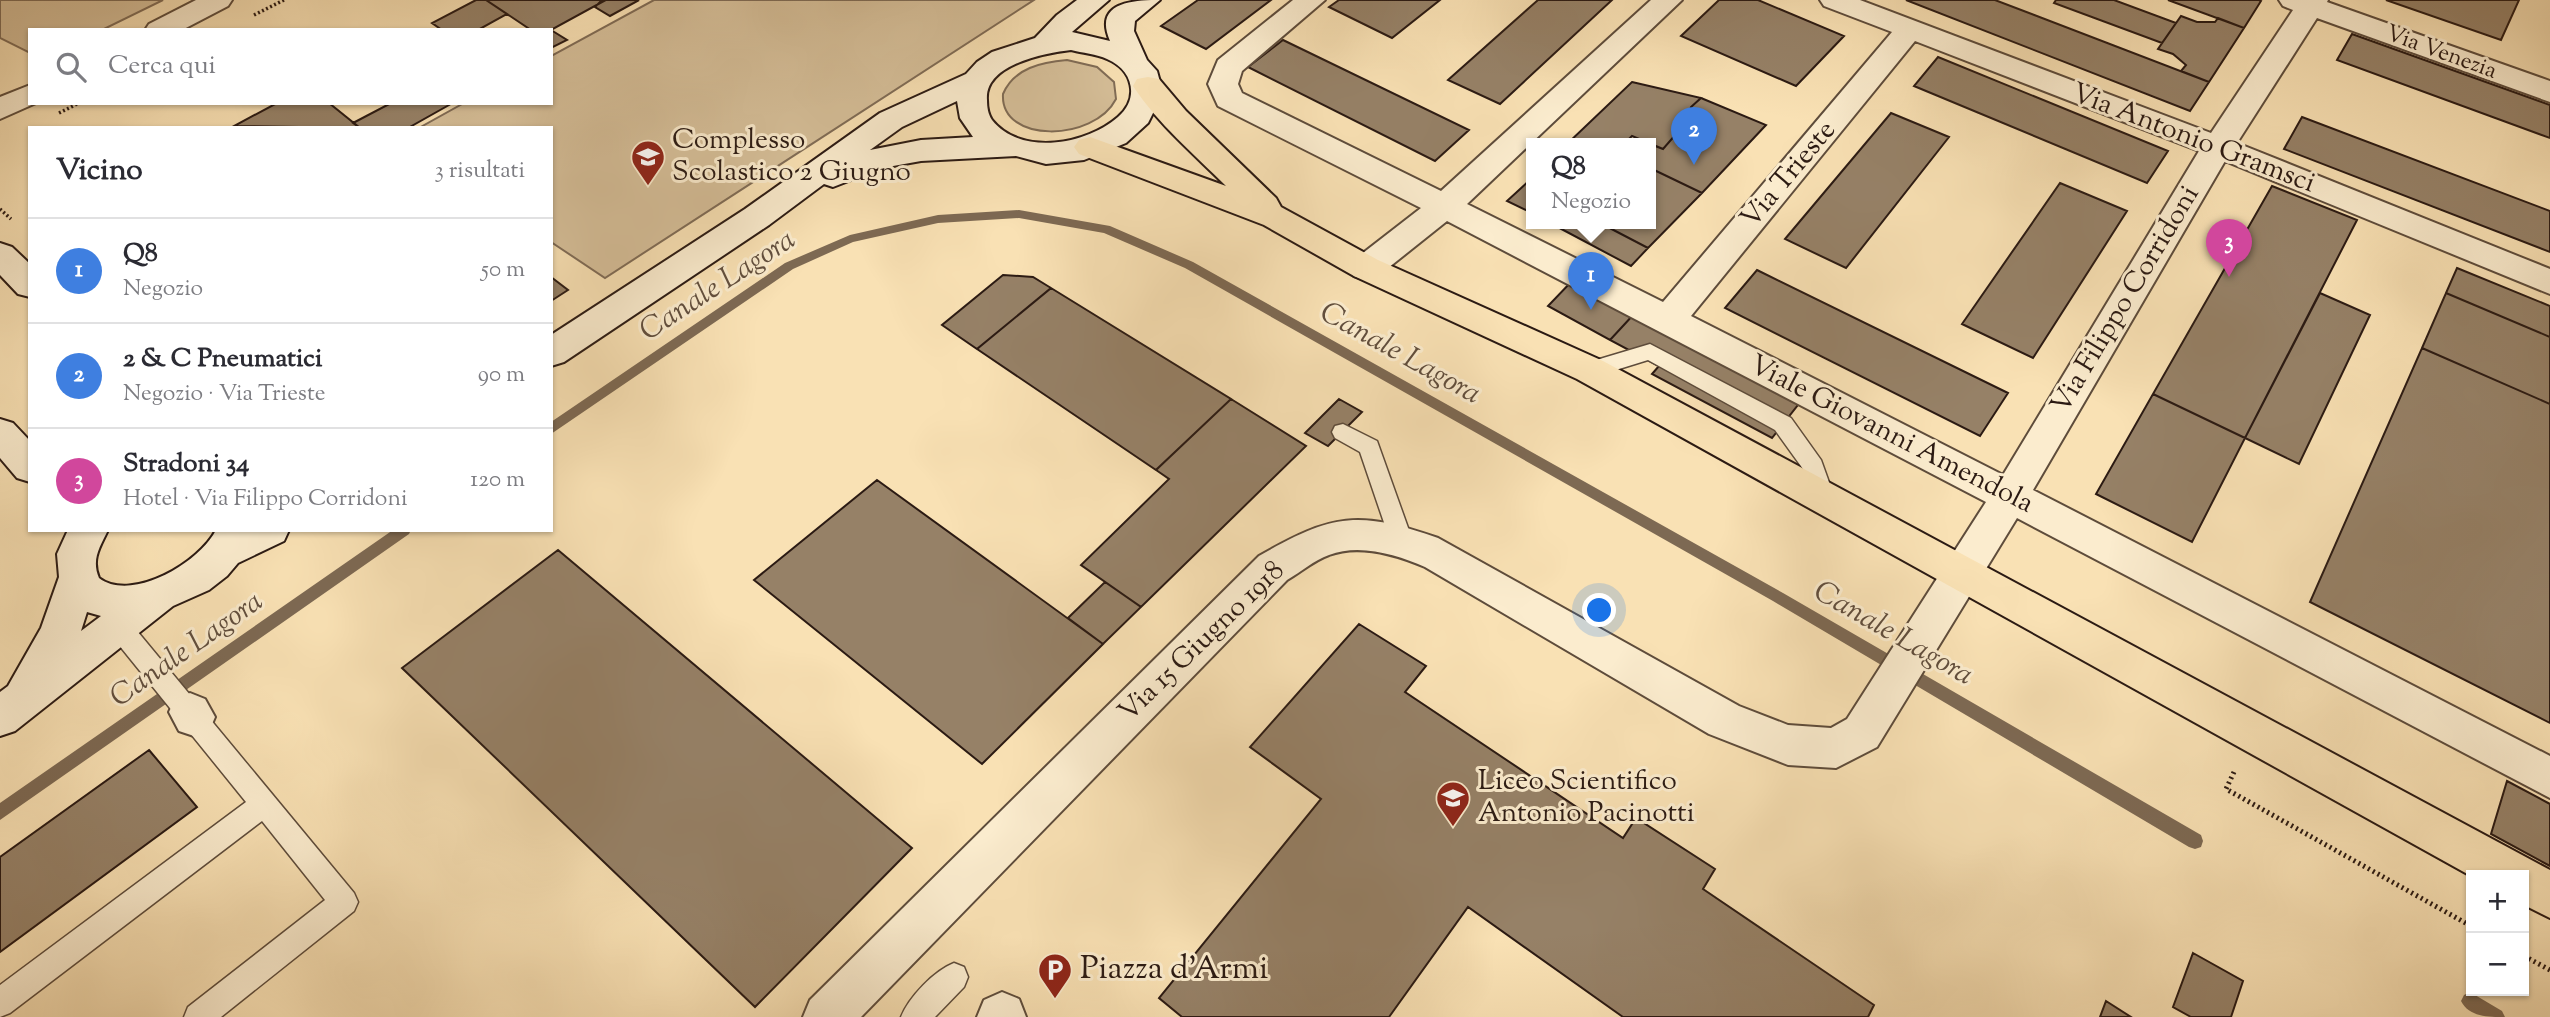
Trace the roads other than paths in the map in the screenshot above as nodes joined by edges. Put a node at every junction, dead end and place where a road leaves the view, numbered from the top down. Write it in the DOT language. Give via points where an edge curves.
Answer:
graph roads {
  1 [pos="218,0"];
  2 [pos="1095,0"];
  3 [pos="1146,0"];
  4 [pos="1311,0"];
  5 [pos="1668,0"];
  6 [pos="1834,0"];
  7 [pos="2306,2"];
  8 [pos="163,28"];
  9 [pos="1909,30"];
  10 [pos="1045,43"];
  11 [pos="1141,75"];
  12 [pos="978,80"];
  13 [pos="2550,92"];
  14 [pos="28,95"];
  15 [pos="0,109"];
  16 [pos="2218,147"];
  17 [pos="1014,148"];
  18 [pos="1090,148"];
  19 [pos="1445,206"];
  20 [pos="757,217"];
  21 [pos="1276,217"];
  22 [pos="0,255"];
  23 [pos="1366,268"];
  24 [pos="2550,282"];
  25 [pos="28,283"];
  26 [pos="1668,320"];
  27 [pos="553,352"];
  28 [pos="1343,432"];
  29 [pos="0,433"];
  30 [pos="28,465"];
  31 [pos="2010,496"];
  32 [pos="87,532"];
  33 [pos="263,532"];
  34 [pos="1401,539"];
  35 [pos="231,541"];
  36 [pos="1961,572"];
  37 [pos="77,580"];
  38 [pos="159,596"];
  39 [pos="132,642"];
  40 [pos="8,711"];
  41 [pos="2550,778"];
  42 [pos="264,804"];
  43 [pos="2505,870"];
  44 [pos="2529,884"];
  45 [pos="2550,895"];
  46 [pos="954,977"];
  47 [pos="0,1003"];
  48 [pos="198,1017"];
  49 [pos="827,1017"];
  50 [pos="915,1017"];
  1 -- 8 [label="street"];
  2 -- 10 [label="street"];
  3 -- 11 [label="street" via="1121,18 1120,31"];
  4 -- 19 [label="street, Viale Giovanni Amendola" via="1228,67 1223,84 1228,99"];
  5 -- 19 [label="street"];
  6 -- 9 [label="street, Via Antonio Gramsci"];
  7 -- 13 [label="street, Via Venezia"];
  7 -- 16 [label="street, Via Filippo Corridoni"];
  9 -- 16 [label="street, Via Antonio Gramsci"];
  9 -- 26 [label="street, Via Trieste"];
  10 -- 11 [label="street" via="1096,44 1117,52"];
  10 -- 12 [label="street" via="1005,56"];
  11 -- 18 [label="street" via="1147,101 1141,115 1111,140"];
  11 -- 21 [label="main road" via="1184,128"];
  12 -- 17 [label="street" via="972,93 975,119 997,140"];
  12 -- 20 [label="street" via="891,120"];
  14 -- 15 [label="street"];
  16 -- 24 [label="street, Via Antonio Gramsci"];
  16 -- 31 [label="street, Via Filippo Corridoni"];
  17 -- 18 [label="street" via="1049,153"];
  17 -- 20 [label="street" via="915,151 864,162"];
  18 -- 21 [label="main road"];
  19 -- 23 [label="street"];
  19 -- 26 [label="street, Viale Giovanni Amendola"];
  20 -- 27 [label="street"];
  21 -- 23 [label="main road"];
  22 -- 25 [label="street"];
  23 -- 36 [label="main road" via="1590,370"];
  26 -- 31 [label="street, Viale Giovanni Amendola"];
  28 -- 34 [label="lane" via="1369,447"];
  29 -- 30 [label="street"];
  31 -- 36 [label="street, Via 15 Giugno 1918"];
  31 -- 41 [label="street, Viale Giovanni Amendola"];
  32 -- 37 [label="street" via="74,561"];
  33 -- 35 [label="street"];
  34 -- 36 [label="street, Via 15 Giugno 1918" via="1439,555 1724,720 1788,745 1836,748 1862,733"];
  34 -- 49 [label="street, Via 15 Giugno 1918" via="1359,535 1318,542 1273,568"];
  35 -- 38 [label="street" via="208,569"];
  36 -- 43 [label="main road"];
  37 -- 38 [label="street" via="88,593 107,601"];
  37 -- 40 [label="street" via="60,634"];
  38 -- 39 [label="street"];
  39 -- 40 [label="street"];
  39 -- 42 [label="lane"];
  42 -- 47 [label="lane"];
  42 -- 48 [label="lane" via="344,902"];
  44 -- 45 [label="main road"];
  46 -- 50 [label="lane"];
}
